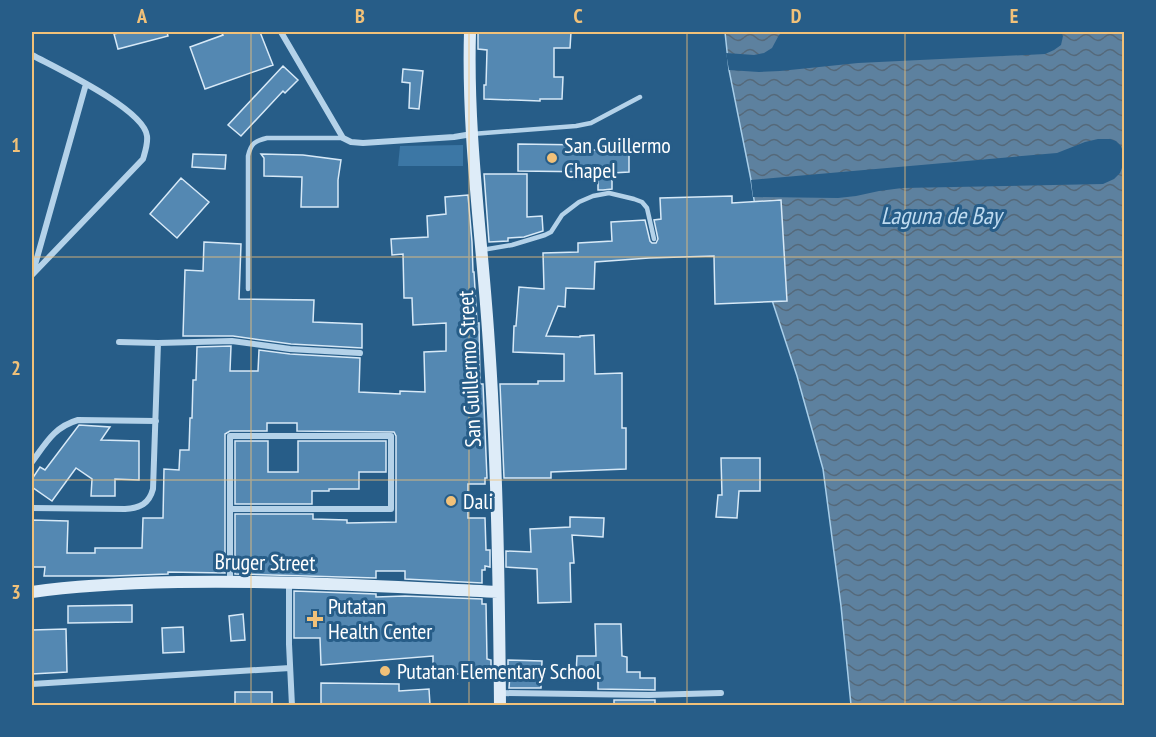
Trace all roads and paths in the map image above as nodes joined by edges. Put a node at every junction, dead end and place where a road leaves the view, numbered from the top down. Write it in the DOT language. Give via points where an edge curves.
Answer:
graph roads {
  1 [pos="281,32"];
  2 [pos="470,32"];
  3 [pos="32,56"];
  4 [pos="86,84"];
  5 [pos="640,97"];
  6 [pos="472,134"];
  7 [pos="343,138"];
  8 [pos="654,239"];
  9 [pos="483,250"];
  10 [pos="32,275"];
  11 [pos="248,289"];
  12 [pos="119,342"];
  13 [pos="159,343"];
  14 [pos="360,353"];
  15 [pos="156,421"];
  16 [pos="32,462"];
  17 [pos="32,508"];
  18 [pos="230,509"];
  19 [pos="230,581"];
  20 [pos="289,582"];
  21 [pos="32,592"];
  22 [pos="498,592"];
  23 [pos="291,668"];
  24 [pos="32,684"];
  25 [pos="721,693"];
  26 [pos="500,699"];
  27 [pos="292,705"];
  1 -- 7 [label="street"];
  2 -- 6 [label="main road, San Guillermo Street"];
  3 -- 4 [label="street"];
  4 -- 10 [label="street"];
  4 -- 10 [label="street" via="140,122 147,134 147,147 142,159"];
  5 -- 6 [label="lane" via="591,123"];
  6 -- 7 [label="street" via="363,143"];
  6 -- 9 [label="main road, San Guillermo Street"];
  7 -- 11 [label="lane" via="267,138 250,147"];
  8 -- 9 [label="lane" via="642,202 609,193 579,202 545,235"];
  9 -- 22 [label="main road, San Guillermo Street"];
  12 -- 13 [label="street"];
  13 -- 14 [label="street" via="232,341"];
  13 -- 15 [label="street"];
  15 -- 16 [label="street" via="69,422 55,431"];
  15 -- 17 [label="street" via="153,489 146,503 125,509"];
  18 -- 18 [label="street" via="391,509 391,436 230,436"];
  18 -- 19 [label="street"];
  19 -- 20 [label="main road, Bruger Street"];
  19 -- 21 [label="main road, Bruger Street" via="114,584"];
  20 -- 22 [label="main road, Bruger Street"];
  20 -- 23 [label="street"];
  22 -- 26 [label="main road, San Guillermo Street"];
  23 -- 24 [label="street"];
  23 -- 27 [label="street"];
  25 -- 26 [label="street"];
}
